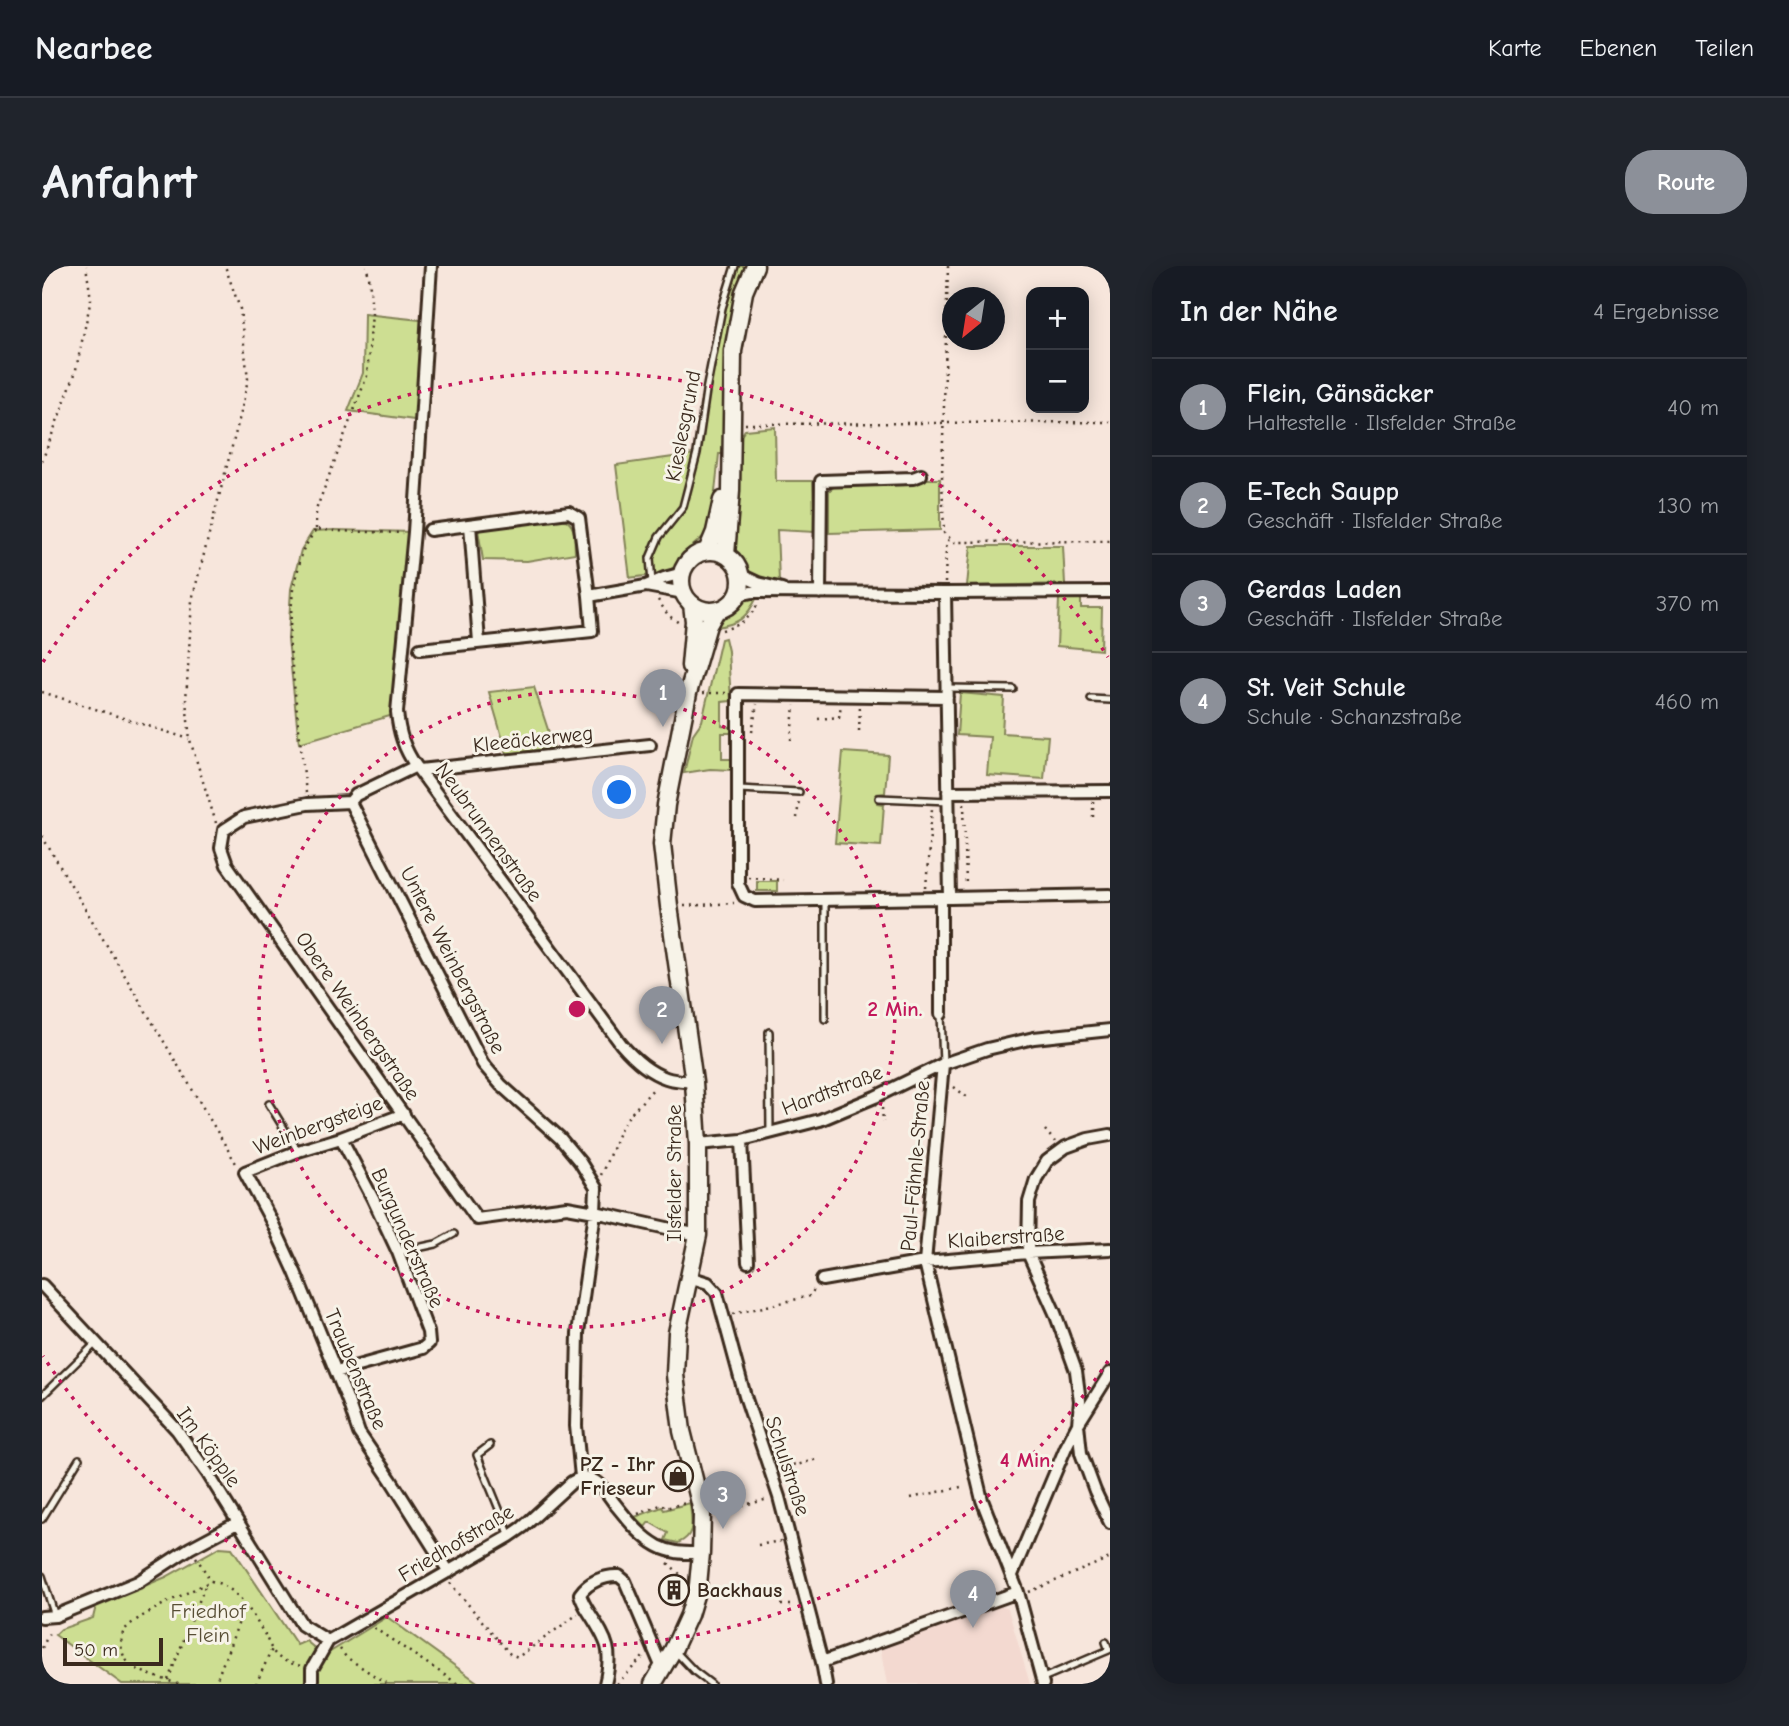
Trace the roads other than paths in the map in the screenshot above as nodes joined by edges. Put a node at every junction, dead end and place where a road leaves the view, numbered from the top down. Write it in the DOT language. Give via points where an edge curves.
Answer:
graph roads {
  1 [pos="431,266"];
  2 [pos="735,266"];
  3 [pos="755,266"];
  4 [pos="731,430"];
  5 [pos="921,475"];
  6 [pos="470,525"];
  7 [pos="430,530"];
  8 [pos="707,551"];
  9 [pos="726,555"];
  10 [pos="682,573"];
  11 [pos="741,575"];
  12 [pos="651,585"];
  13 [pos="795,592"];
  14 [pos="1110,592"];
  15 [pos="820,593"];
  16 [pos="945,593"];
  17 [pos="738,595"];
  18 [pos="589,596"];
  19 [pos="688,598"];
  20 [pos="716,611"];
  21 [pos="479,642"];
  22 [pos="421,649"];
  23 [pos="1013,689"];
  24 [pos="947,692"];
  25 [pos="688,693"];
  26 [pos="1091,699"];
  27 [pos="1110,700"];
  28 [pos="650,745"];
  29 [pos="418,768"];
  30 [pos="739,789"];
  31 [pos="1110,791"];
  32 [pos="799,792"];
  33 [pos="949,797"];
  34 [pos="879,798"];
  35 [pos="350,802"];
  36 [pos="224,830"];
  37 [pos="1110,895"];
  38 [pos="945,898"];
  39 [pos="825,900"];
  40 [pos="942,1014"];
  41 [pos="825,1019"];
  42 [pos="1110,1030"];
  43 [pos="769,1032"];
  44 [pos="943,1064"];
  45 [pos="694,1082"];
  46 [pos="269,1104"];
  47 [pos="404,1114"];
  48 [pos="769,1133"];
  49 [pos="1110,1135"];
  50 [pos="341,1138"];
  51 [pos="742,1140"];
  52 [pos="698,1143"];
  53 [pos="298,1151"];
  54 [pos="245,1172"];
  55 [pos="594,1212"];
  56 [pos="454,1234"];
  57 [pos="698,1236"];
  58 [pos="1110,1249"];
  59 [pos="398,1252"];
  60 [pos="1028,1253"];
  61 [pos="748,1262"];
  62 [pos="925,1262"];
  63 [pos="689,1277"];
  64 [pos="822,1280"];
  65 [pos="42,1285"];
  66 [pos="96,1343"];
  67 [pos="336,1372"];
  68 [pos="1110,1373"];
  69 [pos="42,1396"];
  70 [pos="1077,1424"];
  71 [pos="490,1445"];
  72 [pos="79,1459"];
  73 [pos="581,1477"];
  74 [pos="42,1519"];
  75 [pos="237,1523"];
  76 [pos="1110,1523"];
  77 [pos="510,1536"];
  78 [pos="701,1553"];
  79 [pos="446,1574"];
  80 [pos="1012,1574"];
  81 [pos="42,1576"];
  82 [pos="1019,1594"];
  83 [pos="55,1616"];
  84 [pos="42,1618"];
  85 [pos="332,1638"];
  86 [pos="1106,1642"];
  87 [pos="674,1650"];
  88 [pos="822,1662"];
  89 [pos="662,1668"];
  90 [pos="1042,1681"];
  91 [pos="312,1684"];
  92 [pos="605,1684"];
  93 [pos="653,1684"];
  94 [pos="710,1684"];
  95 [pos="826,1684"];
  1 -- 29 [label="street, Neubrunnenstraße" via="397,712 399,731"];
  2 -- 12 [label="lane, Kieslesgrund" via="722,308 698,453 683,507 659,537 650,558"];
  3 -- 4 [label="main road" via="744,292 733,351"];
  4 -- 8 [label="main road" via="721,505"];
  4 -- 9 [label="main road"];
  5 -- 15 [label="street" via="821,481"];
  6 -- 7 [label="street"];
  6 -- 18 [label="street" via="569,512 579,518"];
  6 -- 21 [label="street"];
  8 -- 9 [label="main road"];
  8 -- 10 [label="main road" via="691,559"];
  9 -- 11 [label="main road"];
  10 -- 12 [label="street"];
  10 -- 19 [label="main road, Ilsfelder Straße"];
  11 -- 13 [label="street"];
  11 -- 17 [label="main road"];
  12 -- 18 [label="street"];
  12 -- 19 [label="street"];
  13 -- 15 [label="street"];
  13 -- 17 [label="street"];
  14 -- 16 [label="street"];
  15 -- 16 [label="street"];
  16 -- 24 [label="street"];
  17 -- 20 [label="main road"];
  18 -- 21 [label="street" via="592,631"];
  19 -- 20 [label="main road" via="700,609"];
  19 -- 25 [label="main road, Ilsfelder Straße" via="694,621"];
  20 -- 25 [label="main road, Ilsfelder Straße"];
  21 -- 22 [label="street"];
  23 -- 24 [label="lane"];
  24 -- 30 [label="street" via="738,694"];
  24 -- 33 [label="street"];
  25 -- 45 [label="main road, Ilsfelder Straße" via="662,844"];
  26 -- 27 [label="lane"];
  28 -- 29 [label="street, Kleeäckerweg"];
  29 -- 35 [label="street, Kleeäckerweg" via="356,795"];
  29 -- 45 [label="street, Neubrunnenstraße" via="621,1044 648,1069 666,1078"];
  30 -- 32 [label="lane"];
  30 -- 39 [label="street" via="738,883 744,896 755,901"];
  31 -- 33 [label="street"];
  33 -- 34 [label="lane" via="932,801"];
  33 -- 38 [label="street"];
  35 -- 36 [label="street, Kleeäckerweg" via="307,804 244,817"];
  35 -- 55 [label="street, Untere Weinbergstraße" via="483,1064 580,1162 596,1188"];
  36 -- 47 [label="street, Obere Weinbergstraße" via="221,848 227,865"];
  37 -- 38 [label="street"];
  38 -- 39 [label="street"];
  38 -- 40 [label="street"];
  39 -- 41 [label="lane"];
  40 -- 44 [label="lane, Paul-Fähnle-Straße"];
  42 -- 44 [label="street, Hardtstraße" via="1034,1038"];
  43 -- 48 [label="lane, Hardtstraße"];
  44 -- 48 [label="street, Hardtstraße" via="820,1120"];
  44 -- 62 [label="street, Paul-Fähnle-Straße"];
  45 -- 52 [label="main road, Ilsfelder Straße"];
  46 -- 53 [label="lane"];
  47 -- 50 [label="street, Weinbergsteige"];
  47 -- 55 [label="street, Obere Weinbergstraße" via="477,1219 566,1207"];
  48 -- 51 [label="street, Hardtstraße"];
  49 -- 60 [label="street" via="1066,1147 1047,1161 1029,1202"];
  50 -- 53 [label="street, Weinbergsteige"];
  50 -- 59 [label="street, Burgunderstraße"];
  51 -- 52 [label="street, Hardtstraße"];
  51 -- 61 [label="street"];
  52 -- 57 [label="main road, Ilsfelder Straße"];
  53 -- 54 [label="street, Weinbergsteige"];
  54 -- 67 [label="street, Traubenstraße" via="295,1272"];
  55 -- 57 [label="street"];
  55 -- 73 [label="street" via="578,1333 576,1426"];
  56 -- 59 [label="lane" via="436,1244"];
  57 -- 63 [label="main road, Ilsfelder Straße"];
  58 -- 60 [label="street, Klaiberstraße"];
  59 -- 67 [label="street, Burgunderstraße" via="429,1343"];
  60 -- 62 [label="street, Klaiberstraße"];
  60 -- 70 [label="street" via="1076,1371"];
  62 -- 64 [label="street, Klaiberstraße"];
  62 -- 80 [label="street, Paul-Fähnle-Straße" via="982,1500"];
  63 -- 78 [label="main road, Ilsfelder Straße" via="677,1333 675,1375 682,1431 702,1515"];
  63 -- 88 [label="street, Schulstraße" via="708,1283 717,1293 744,1396 779,1497"];
  65 -- 66 [label="street, Im Köpple"];
  66 -- 69 [label="lane"];
  66 -- 75 [label="street, Im Köpple" via="177,1430"];
  67 -- 79 [label="street, Traubenstraße" via="359,1433"];
  68 -- 70 [label="street"];
  70 -- 76 [label="street" via="1081,1452"];
  70 -- 80 [label="street"];
  71 -- 77 [label="lane" via="477,1455"];
  72 -- 74 [label="lane"];
  73 -- 77 [label="street, Friedhofstraße"];
  73 -- 78 [label="street" via="606,1491 635,1529 656,1545 679,1553"];
  75 -- 83 [label="street" via="138,1582"];
  75 -- 85 [label="street, Im Köpple" via="302,1625"];
  77 -- 79 [label="street, Friedhofstraße"];
  78 -- 87 [label="main road, Ilsfelder Straße" via="695,1597"];
  79 -- 85 [label="street, Friedhofstraße"];
  80 -- 82 [label="street, Paul-Fähnle-Straße"];
  81 -- 83 [label="lane"];
  82 -- 88 [label="street"];
  82 -- 90 [label="street, Paul-Fähnle-Straße"];
  83 -- 84 [label="street"];
  85 -- 91 [label="street, Friedhofstraße" via="312,1669"];
  86 -- 90 [label="lane" via="1109,1650"];
  87 -- 89 [label="main road, Ilsfelder Straße"];
  87 -- 94 [label="lane"];
  88 -- 95 [label="street, Schulstraße"];
  89 -- 92 [label="street" via="625,1581 608,1575 580,1594 610,1652"];
  89 -- 93 [label="main road, Ilsfelder Straße"];
}
